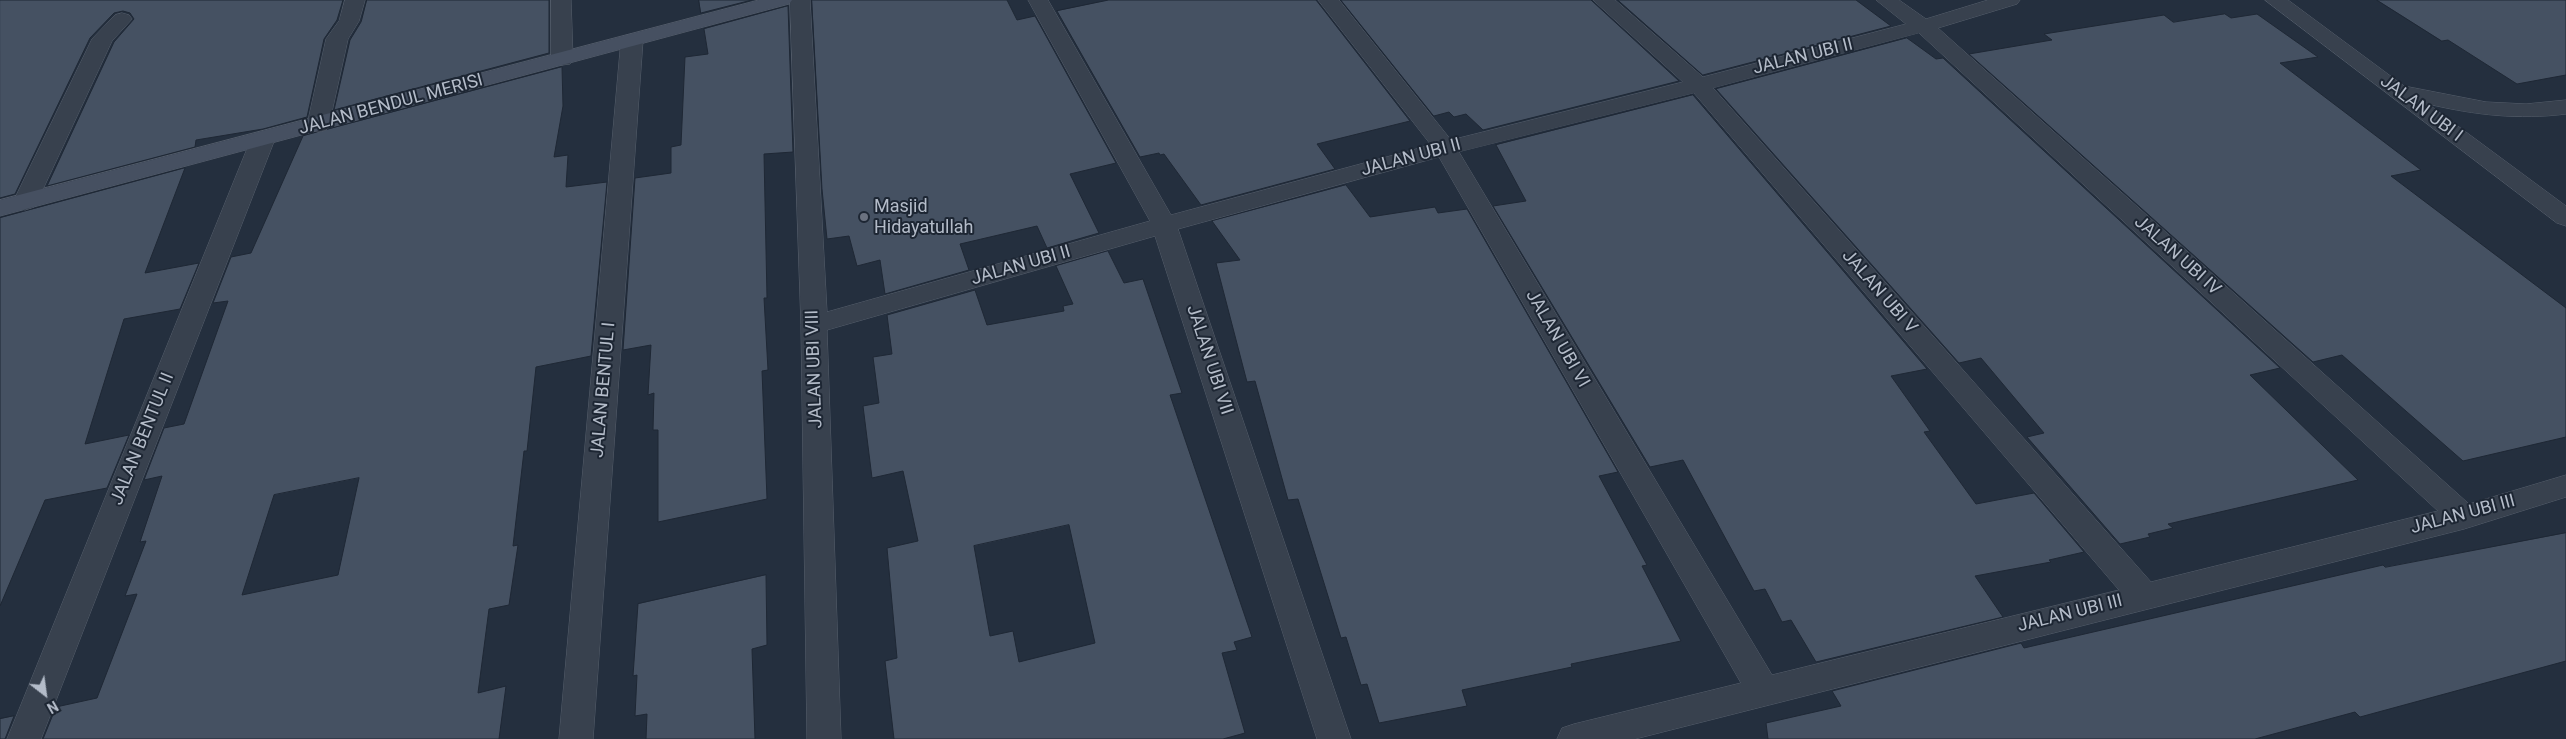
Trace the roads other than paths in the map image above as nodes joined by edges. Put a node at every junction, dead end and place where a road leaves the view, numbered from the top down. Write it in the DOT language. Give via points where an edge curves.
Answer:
graph roads {
  1 [pos="355,0"];
  2 [pos="561,0"];
  3 [pos="782,0"];
  4 [pos="800,0"];
  5 [pos="1038,0"];
  6 [pos="1328,0"];
  7 [pos="1603,0"];
  8 [pos="1886,0"];
  9 [pos="2010,0"];
  10 [pos="2275,0"];
  11 [pos="122,19"];
  12 [pos="1924,27"];
  13 [pos="632,40"];
  14 [pos="562,59"];
  15 [pos="1698,84"];
  16 [pos="2395,89"];
  17 [pos="2566,107"];
  18 [pos="318,124"];
  19 [pos="263,140"];
  20 [pos="1445,148"];
  21 [pos="25,202"];
  22 [pos="0,208"];
  23 [pos="2566,218"];
  24 [pos="1164,225"];
  25 [pos="814,324"];
  26 [pos="2566,486"];
  27 [pos="2464,517"];
  28 [pos="2143,596"];
  29 [pos="1764,693"];
  30 [pos="24,739"];
  31 [pos="576,739"];
  32 [pos="824,739"];
  33 [pos="1334,739"];
  34 [pos="1574,739"];
  1 -- 18 [label="street" via="349,21 337,39"];
  2 -- 14 [label="street"];
  3 -- 13 [label="street, JALAN BENDUL MERISI"];
  4 -- 25 [label="street, JALAN UBI VIII"];
  5 -- 24 [label="street, JALAN UBI VII"];
  6 -- 20 [label="street, JALAN UBI VI"];
  7 -- 15 [label="street, JALAN UBI V"];
  8 -- 12 [label="street, JALAN UBI IV"];
  9 -- 12 [label="street, JALAN UBI II"];
  10 -- 16 [label="street, JALAN UBI I"];
  11 -- 21 [label="street" via="103,39"];
  12 -- 15 [label="street, JALAN UBI II"];
  12 -- 27 [label="street, JALAN UBI IV"];
  13 -- 14 [label="street, JALAN BENDUL MERISI"];
  13 -- 31 [label="street, JALAN BENTUL I"];
  14 -- 18 [label="street, JALAN BENDUL MERISI"];
  15 -- 20 [label="street, JALAN UBI II"];
  15 -- 28 [label="street, JALAN UBI V"];
  16 -- 17 [label="street" via="2459,106 2511,112"];
  16 -- 23 [label="street, JALAN UBI I"];
  18 -- 19 [label="street, JALAN BENDUL MERISI"];
  19 -- 21 [label="street, JALAN BENDUL MERISI"];
  19 -- 30 [label="street, JALAN BENTUL II"];
  20 -- 24 [label="street, JALAN UBI II"];
  20 -- 29 [label="street, JALAN UBI VI"];
  21 -- 22 [label="street, JALAN BENDUL MERISI"];
  24 -- 25 [label="street, JALAN UBI II"];
  24 -- 33 [label="street, JALAN UBI VII"];
  25 -- 32 [label="street, JALAN UBI VIII"];
  26 -- 27 [label="street, JALAN UBI III"];
  27 -- 28 [label="street, JALAN UBI III"];
  28 -- 29 [label="street, JALAN UBI III"];
  29 -- 34 [label="street, JALAN UBI III"];
}
